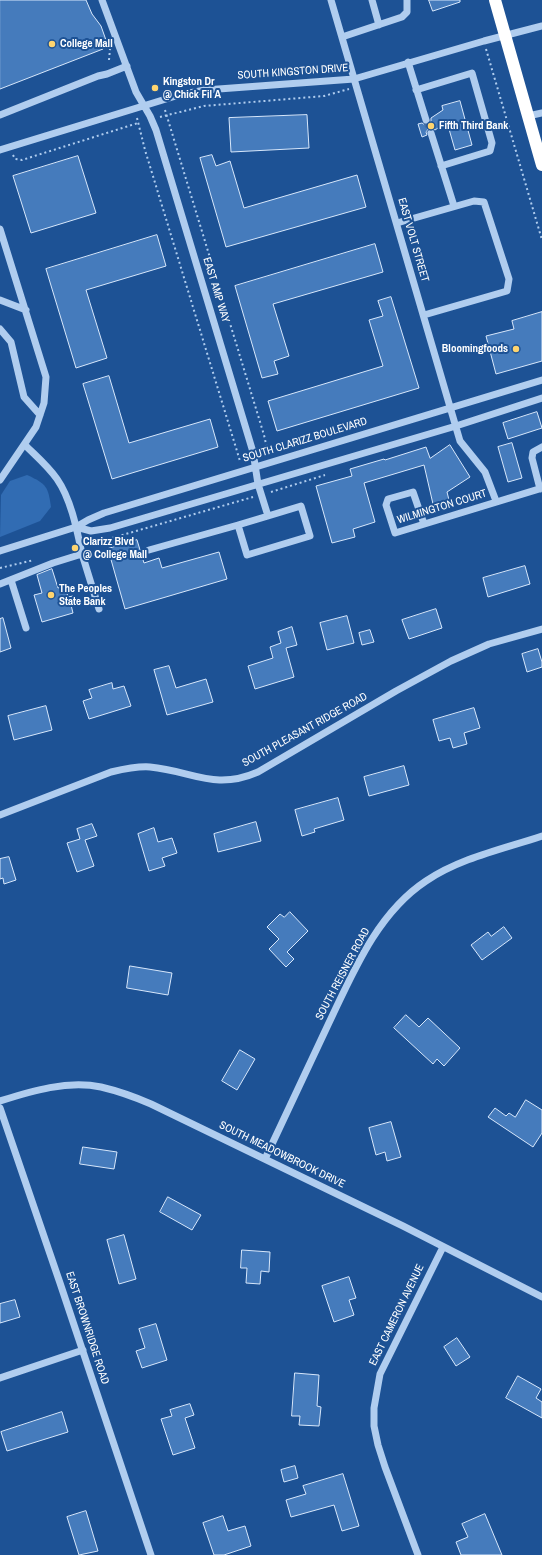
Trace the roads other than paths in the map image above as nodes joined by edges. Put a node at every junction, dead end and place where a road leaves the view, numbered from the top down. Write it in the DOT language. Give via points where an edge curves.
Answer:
graph roads {
  1 [pos="102,0"];
  2 [pos="331,0"];
  3 [pos="372,0"];
  4 [pos="407,0"];
  5 [pos="498,1"];
  6 [pos="379,25"];
  7 [pos="542,26"];
  8 [pos="504,35"];
  9 [pos="342,37"];
  10 [pos="408,62"];
  11 [pos="127,66"];
  12 [pos="354,78"];
  13 [pos="416,90"];
  14 [pos="144,106"];
  15 [pos="542,112"];
  16 [pos="0,115"];
  17 [pos="528,116"];
  18 [pos="426,120"];
  19 [pos="431,133"];
  20 [pos="0,150"];
  21 [pos="541,161"];
  22 [pos="441,166"];
  23 [pos="454,206"];
  24 [pos="397,223"];
  25 [pos="0,228"];
  26 [pos="0,300"];
  27 [pos="26,310"];
  28 [pos="424,315"];
  29 [pos="0,329"];
  30 [pos="542,380"];
  31 [pos="542,398"];
  32 [pos="451,408"];
  33 [pos="40,415"];
  34 [pos="456,426"];
  35 [pos="25,446"];
  36 [pos="542,447"];
  37 [pos="256,466"];
  38 [pos="0,480"];
  39 [pos="258,484"];
  40 [pos="541,489"];
  41 [pos="496,501"];
  42 [pos="268,516"];
  43 [pos="424,524"];
  44 [pos="238,525"];
  45 [pos="76,527"];
  46 [pos="148,550"];
  47 [pos="0,551"];
  48 [pos="82,554"];
  49 [pos="11,580"];
  50 [pos="0,584"];
  51 [pos="99,609"];
  52 [pos="26,628"];
  53 [pos="542,629"];
  54 [pos="0,815"];
  55 [pos="542,836"];
  56 [pos="0,1101"];
  57 [pos="0,1108"];
  58 [pos="265,1160"];
  59 [pos="443,1247"];
  60 [pos="542,1297"];
  61 [pos="83,1350"];
  62 [pos="0,1378"];
  63 [pos="151,1555"];
  64 [pos="418,1555"];
  1 -- 11 [label="street, EAST AMP WAY"];
  2 -- 9 [label="street, EAST VOLT STREET"];
  3 -- 6 [label="street"];
  4 -- 6 [label="street" via="407,12 402,18"];
  5 -- 8 [label="highway"];
  6 -- 9 [label="street"];
  7 -- 8 [label="street, SOUTH KINGSTON DRIVE"];
  8 -- 10 [label="street, SOUTH KINGSTON DRIVE"];
  8 -- 17 [label="highway"];
  9 -- 12 [label="street, EAST VOLT STREET"];
  10 -- 12 [label="street, SOUTH KINGSTON DRIVE"];
  10 -- 13 [label="street"];
  11 -- 14 [label="street, EAST AMP WAY"];
  11 -- 16 [label="street"];
  12 -- 14 [label="street, SOUTH KINGSTON DRIVE" via="205,90"];
  12 -- 24 [label="street, EAST VOLT STREET"];
  13 -- 18 [label="street"];
  13 -- 22 [label="street" via="472,74 492,143 490,151"];
  14 -- 20 [label="street, SOUTH KINGSTON DRIVE"];
  14 -- 37 [label="street, EAST AMP WAY" via="151,119"];
  15 -- 17 [label="street"];
  17 -- 21 [label="highway"];
  19 -- 22 [label="street"];
  22 -- 23 [label="street"];
  23 -- 24 [label="street"];
  23 -- 28 [label="street" via="474,201 484,202 508,279 507,291"];
  24 -- 28 [label="street, EAST VOLT STREET"];
  25 -- 27 [label="street"];
  26 -- 27 [label="street"];
  27 -- 33 [label="street" via="46,377 44,403"];
  28 -- 32 [label="street, EAST VOLT STREET"];
  29 -- 33 [label="street" via="11,342 24,397"];
  30 -- 32 [label="street, SOUTH CLARIZZ BOULEVARD"];
  31 -- 34 [label="street, SOUTH CLARIZZ BOULEVARD"];
  32 -- 34 [label="street, WILMINGTON COURT"];
  32 -- 37 [label="street, SOUTH CLARIZZ BOULEVARD"];
  33 -- 35 [label="street"];
  34 -- 39 [label="street, SOUTH CLARIZZ BOULEVARD"];
  34 -- 41 [label="street, WILMINGTON COURT" via="460,441 485,472"];
  35 -- 38 [label="street"];
  35 -- 45 [label="street" via="58,480"];
  36 -- 40 [label="street, WILMINGTON COURT" via="533,452 532,458"];
  37 -- 39 [label="street, EAST AMP WAY"];
  37 -- 45 [label="street, SOUTH CLARIZZ BOULEVARD" via="104,513"];
  39 -- 42 [label="street, EAST AMP WAY"];
  39 -- 45 [label="street, SOUTH CLARIZZ BOULEVARD" via="110,528 91,531"];
  40 -- 41 [label="street, WILMINGTON COURT"];
  41 -- 43 [label="street, WILMINGTON COURT"];
  42 -- 44 [label="street"];
  42 -- 44 [label="street" via="301,506 310,536 247,555"];
  43 -- 43 [label="street, WILMINGTON COURT" via="395,533 386,506 388,499 414,492"];
  44 -- 46 [label="street"];
  45 -- 47 [label="street, SOUTH CLARIZZ BOULEVARD"];
  45 -- 48 [label="street"];
  48 -- 49 [label="street"];
  48 -- 51 [label="street"];
  49 -- 50 [label="street"];
  49 -- 52 [label="street"];
  53 -- 54 [label="street, SOUTH PLEASANT RIDGE ROAD" via="490,644 451,661 249,776 214,780 148,767 124,769"];
  55 -- 58 [label="street, SOUTH REISNER ROAD" via="456,864 416,888 387,917 362,956"];
  56 -- 58 [label="street, SOUTH MEADOWBROOK DRIVE" via="30,1092 72,1085 114,1090 151,1104"];
  57 -- 61 [label="street, EAST BROWNRIDGE ROAD"];
  58 -- 59 [label="street, SOUTH MEADOWBROOK DRIVE"];
  59 -- 60 [label="street, SOUTH MEADOWBROOK DRIVE"];
  59 -- 64 [label="street, EAST CAMERON AVENUE" via="380,1374 374,1408 374,1426 380,1452"];
  61 -- 62 [label="street"];
  61 -- 63 [label="street, EAST BROWNRIDGE ROAD"];
}
